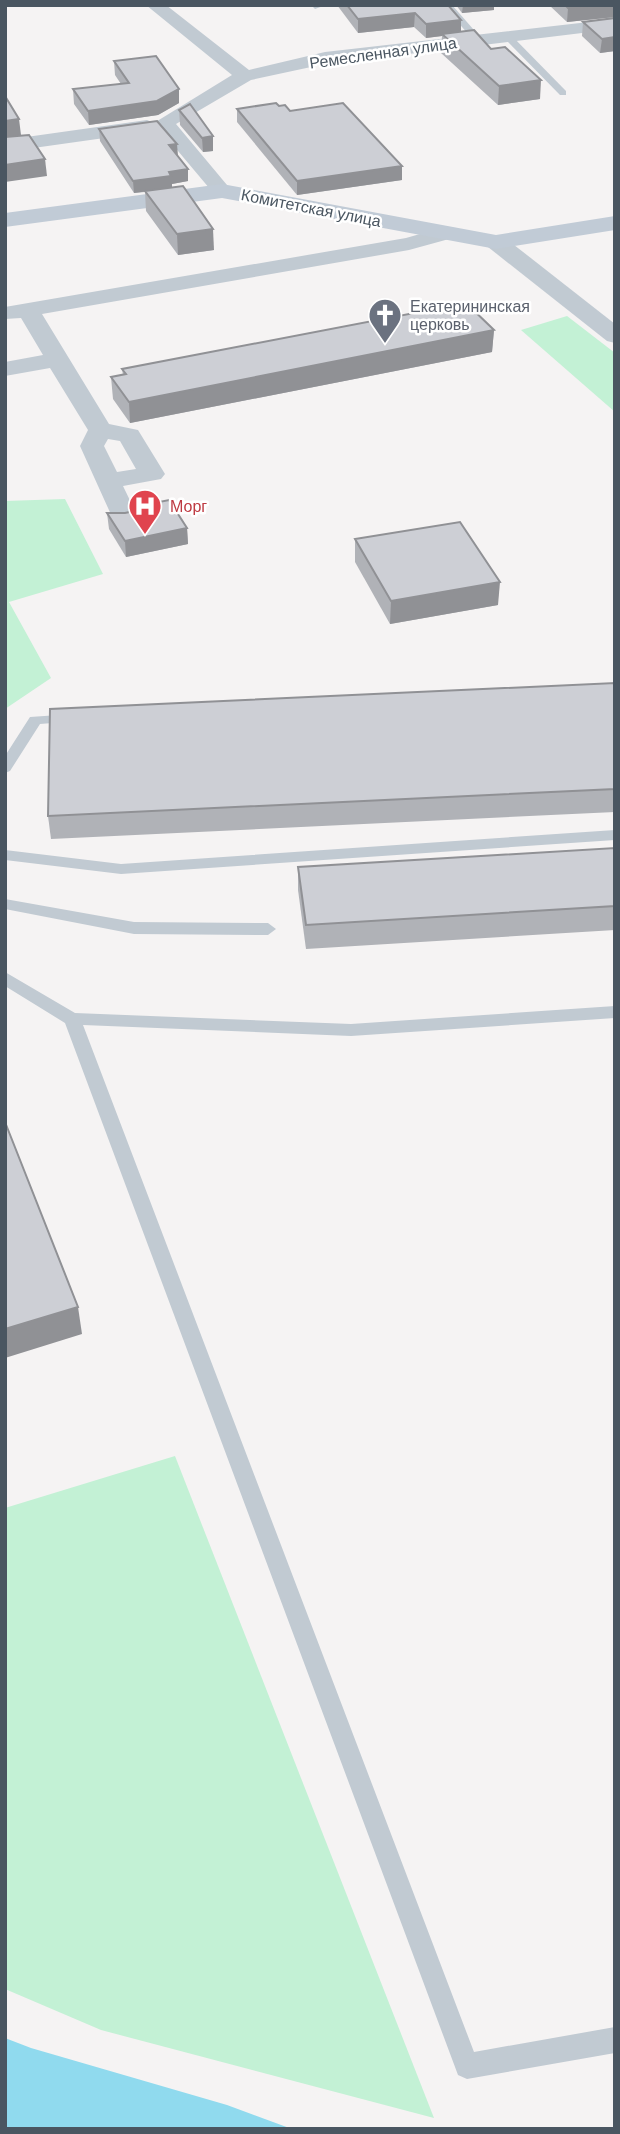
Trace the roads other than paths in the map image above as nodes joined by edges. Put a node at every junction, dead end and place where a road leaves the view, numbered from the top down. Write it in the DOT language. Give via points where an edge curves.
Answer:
graph roads {
  1 [pos="155,5"];
  2 [pos="322,5"];
  3 [pos="447,5"];
  4 [pos="315,6"];
  5 [pos="615,24"];
  6 [pos="507,36"];
  7 [pos="478,40"];
  8 [pos="245,76"];
  9 [pos="563,93"];
  10 [pos="164,123"];
  11 [pos="5,146"];
  12 [pos="222,191"];
  13 [pos="5,220"];
  14 [pos="615,223"];
  15 [pos="441,234"];
  16 [pos="496,242"];
  17 [pos="17,312"];
  18 [pos="615,336"];
  19 [pos="57,360"];
  20 [pos="5,369"];
  21 [pos="100,430"];
  22 [pos="108,481"];
  23 [pos="126,519"];
  24 [pos="90,717"];
  25 [pos="5,768"];
  26 [pos="615,835"];
  27 [pos="5,855"];
  28 [pos="5,904"];
  29 [pos="268,929"];
  30 [pos="5,978"];
  31 [pos="615,1012"];
  32 [pos="72,1019"];
  33 [pos="615,2040"];
  1 -- 8 [label="street"];
  2 -- 4 [label="lane"];
  3 -- 7 [label="lane"];
  5 -- 6 [label="street, Ремесленная улица"];
  6 -- 7 [label="street, Ремесленная улица"];
  6 -- 9 [label="lane"];
  7 -- 8 [label="street, Ремесленная улица" via="324,58"];
  8 -- 10 [label="street, Ремесленная улица"];
  10 -- 11 [label="street, Ремесленная улица"];
  10 -- 12 [label="street"];
  12 -- 13 [label="street, Комитетская улица"];
  12 -- 15 [label="street, Комитетская улица"];
  14 -- 16 [label="street, Комитетская улица"];
  15 -- 16 [label="street, Комитетская улица"];
  15 -- 17 [label="street" via="409,244"];
  16 -- 18 [label="street"];
  17 -- 19 [label="street"];
  19 -- 20 [label="street"];
  19 -- 21 [label="street"];
  21 -- 22 [label="street" via="92,446"];
  21 -- 22 [label="street" via="129,435 152,474"];
  22 -- 23 [label="street"];
  24 -- 25 [label="lane" via="35,720"];
  26 -- 27 [label="lane" via="121,869"];
  28 -- 29 [label="lane" via="134,928"];
  30 -- 32 [label="lane"];
  31 -- 32 [label="lane" via="351,1030"];
  32 -- 33 [label="lane" via="467,2066"];
}
